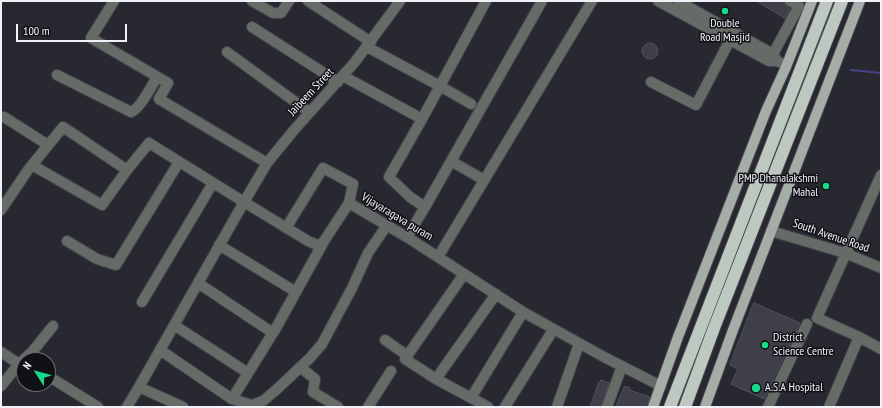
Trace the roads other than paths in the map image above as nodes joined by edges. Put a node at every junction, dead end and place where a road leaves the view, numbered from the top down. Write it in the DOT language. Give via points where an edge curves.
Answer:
graph roads {
  1 [pos="114,1"];
  2 [pos="252,1"];
  3 [pos="289,1"];
  4 [pos="308,1"];
  5 [pos="400,1"];
  6 [pos="486,1"];
  7 [pos="542,1"];
  8 [pos="592,1"];
  9 [pos="658,1"];
  10 [pos="678,1"];
  11 [pos="790,1"];
  12 [pos="812,1"];
  13 [pos="827,1"];
  14 [pos="842,1"];
  15 [pos="860,1"];
  16 [pos="252,27"];
  17 [pos="730,40"];
  18 [pos="369,45"];
  19 [pos="227,52"];
  20 [pos="775,57"];
  21 [pos="786,65"];
  22 [pos="57,75"];
  23 [pos="157,77"];
  24 [pos="341,79"];
  25 [pos="651,82"];
  26 [pos="440,86"];
  27 [pos="471,104"];
  28 [pos="309,112"];
  29 [pos="4,117"];
  30 [pos="422,119"];
  31 [pos="48,145"];
  32 [pos="451,161"];
  33 [pos="179,162"];
  34 [pos="267,163"];
  35 [pos="32,165"];
  36 [pos="127,170"];
  37 [pos="881,175"];
  38 [pos="484,180"];
  39 [pos="213,183"];
  40 [pos="878,192"];
  41 [pos="244,202"];
  42 [pos="349,203"];
  43 [pos="425,208"];
  44 [pos="1,210"];
  45 [pos="387,225"];
  46 [pos="286,228"];
  47 [pos="772,231"];
  48 [pos="407,237"];
  49 [pos="67,241"];
  50 [pos="323,243"];
  51 [pos="219,245"];
  52 [pos="845,253"];
  53 [pos="438,257"];
  54 [pos="881,268"];
  55 [pos="464,274"];
  56 [pos="198,283"];
  57 [pos="296,292"];
  58 [pos="496,294"];
  59 [pos="142,302"];
  60 [pos="523,312"];
  61 [pos="807,324"];
  62 [pos="174,325"];
  63 [pos="53,326"];
  64 [pos="553,330"];
  65 [pos="273,333"];
  66 [pos="860,337"];
  67 [pos="385,340"];
  68 [pos="580,344"];
  69 [pos="881,349"];
  70 [pos="160,350"];
  71 [pos="1,352"];
  72 [pos="32,352"];
  73 [pos="408,356"];
  74 [pos="16,361"];
  75 [pos="622,366"];
  76 [pos="300,368"];
  77 [pos="391,370"];
  78 [pos="16,371"];
  79 [pos="248,373"];
  80 [pos="436,379"];
  81 [pos="56,381"];
  82 [pos="1,386"];
  83 [pos="661,386"];
  84 [pos="139,387"];
  85 [pos="471,398"];
  86 [pos="232,399"];
  87 [pos="98,407"];
  88 [pos="127,407"];
  89 [pos="183,407"];
  90 [pos="338,407"];
  91 [pos="368,407"];
  92 [pos="488,407"];
  93 [pos="504,407"];
  94 [pos="557,407"];
  95 [pos="607,407"];
  96 [pos="653,407"];
  97 [pos="670,407"];
  98 [pos="685,407"];
  99 [pos="705,407"];
  100 [pos="768,407"];
  101 [pos="829,407"];
  1 -- 23 [label="street" via="91,38"];
  2 -- 3 [label="street" via="273,14 281,13"];
  4 -- 18 [label="street"];
  5 -- 18 [label="street, Jaibeem Street"];
  6 -- 26 [label="street"];
  7 -- 32 [label="street"];
  8 -- 38 [label="street"];
  9 -- 17 [label="street"];
  10 -- 20 [label="street"];
  11 -- 20 [label="street" via="799,6"];
  12 -- 21 [label="main road"];
  13 -- 97 [label="highway"];
  14 -- 98 [label="highway"];
  15 -- 47 [label="main road"];
  16 -- 24 [label="street"];
  17 -- 20 [label="street" via="769,61"];
  17 -- 25 [label="street" via="696,105"];
  18 -- 24 [label="street, Jaibeem Street"];
  18 -- 26 [label="street"];
  19 -- 28 [label="street"];
  20 -- 21 [label="street"];
  21 -- 83 [label="main road"];
  22 -- 23 [label="street" via="131,112 138,106"];
  23 -- 34 [label="street" via="168,83 159,99"];
  24 -- 28 [label="street, Jaibeem Street"];
  24 -- 30 [label="street"];
  26 -- 27 [label="street"];
  26 -- 30 [label="street"];
  28 -- 34 [label="street, Jaibeem Street"];
  29 -- 31 [label="street"];
  30 -- 43 [label="street" via="389,177"];
  31 -- 35 [label="street"];
  31 -- 36 [label="street" via="63,127"];
  32 -- 38 [label="street"];
  32 -- 43 [label="street"];
  33 -- 36 [label="street" via="149,143"];
  33 -- 39 [label="street"];
  33 -- 49 [label="street" via="116,265 97,259"];
  34 -- 41 [label="street, Jaibeem Street"];
  35 -- 36 [label="street" via="102,205"];
  35 -- 44 [label="street"];
  37 -- 40 [label="street"];
  38 -- 53 [label="street"];
  39 -- 41 [label="street"];
  39 -- 59 [label="street"];
  40 -- 52 [label="street"];
  41 -- 46 [label="street"];
  41 -- 51 [label="street"];
  42 -- 45 [label="street, Vijayaragava puram"];
  42 -- 46 [label="street" via="353,184 323,168"];
  42 -- 50 [label="street, Vijayaragava puram"];
  43 -- 48 [label="street"];
  45 -- 48 [label="street, Vijayaragava puram"];
  45 -- 76 [label="street" via="368,253 322,344"];
  46 -- 50 [label="street" via="317,245"];
  47 -- 52 [label="street, South Avenue Road"];
  47 -- 99 [label="main road"];
  48 -- 53 [label="street, Vijayaragava puram"];
  50 -- 57 [label="street, Vijayaragava puram"];
  51 -- 56 [label="street"];
  51 -- 57 [label="street"];
  52 -- 54 [label="street, South Avenue Road"];
  52 -- 66 [label="street" via="816,318"];
  53 -- 55 [label="street, Vijayaragava puram"];
  55 -- 58 [label="street, Vijayaragava puram"];
  55 -- 73 [label="street"];
  56 -- 62 [label="street"];
  56 -- 65 [label="street"];
  57 -- 65 [label="street, Vijayaragava puram"];
  58 -- 60 [label="street, Vijayaragava puram"];
  58 -- 80 [label="street"];
  60 -- 64 [label="street, Vijayaragava puram"];
  60 -- 85 [label="street"];
  61 -- 100 [label="street"];
  62 -- 70 [label="street"];
  62 -- 79 [label="street"];
  63 -- 72 [label="street"];
  64 -- 68 [label="street, Vijayaragava puram"];
  64 -- 93 [label="street"];
  65 -- 79 [label="street, Vijayaragava puram"];
  66 -- 69 [label="street"];
  66 -- 101 [label="street"];
  67 -- 73 [label="street"];
  68 -- 75 [label="street, Vijayaragava puram"];
  68 -- 94 [label="street"];
  70 -- 84 [label="street"];
  70 -- 86 [label="street"];
  71 -- 74 [label="street"];
  73 -- 80 [label="street" via="405,359"];
  75 -- 83 [label="street, Vijayaragava puram"];
  75 -- 95 [label="street"];
  76 -- 86 [label="street" via="263,401 252,405"];
  76 -- 90 [label="street" via="315,379 313,392"];
  77 -- 91 [label="street"];
  78 -- 82 [label="street"];
  79 -- 86 [label="street, Vijayaragava puram"];
  80 -- 85 [label="street"];
  81 -- 87 [label="street"];
  83 -- 96 [label="main road"];
  84 -- 88 [label="street"];
  84 -- 89 [label="street"];
  85 -- 92 [label="street"];
}
